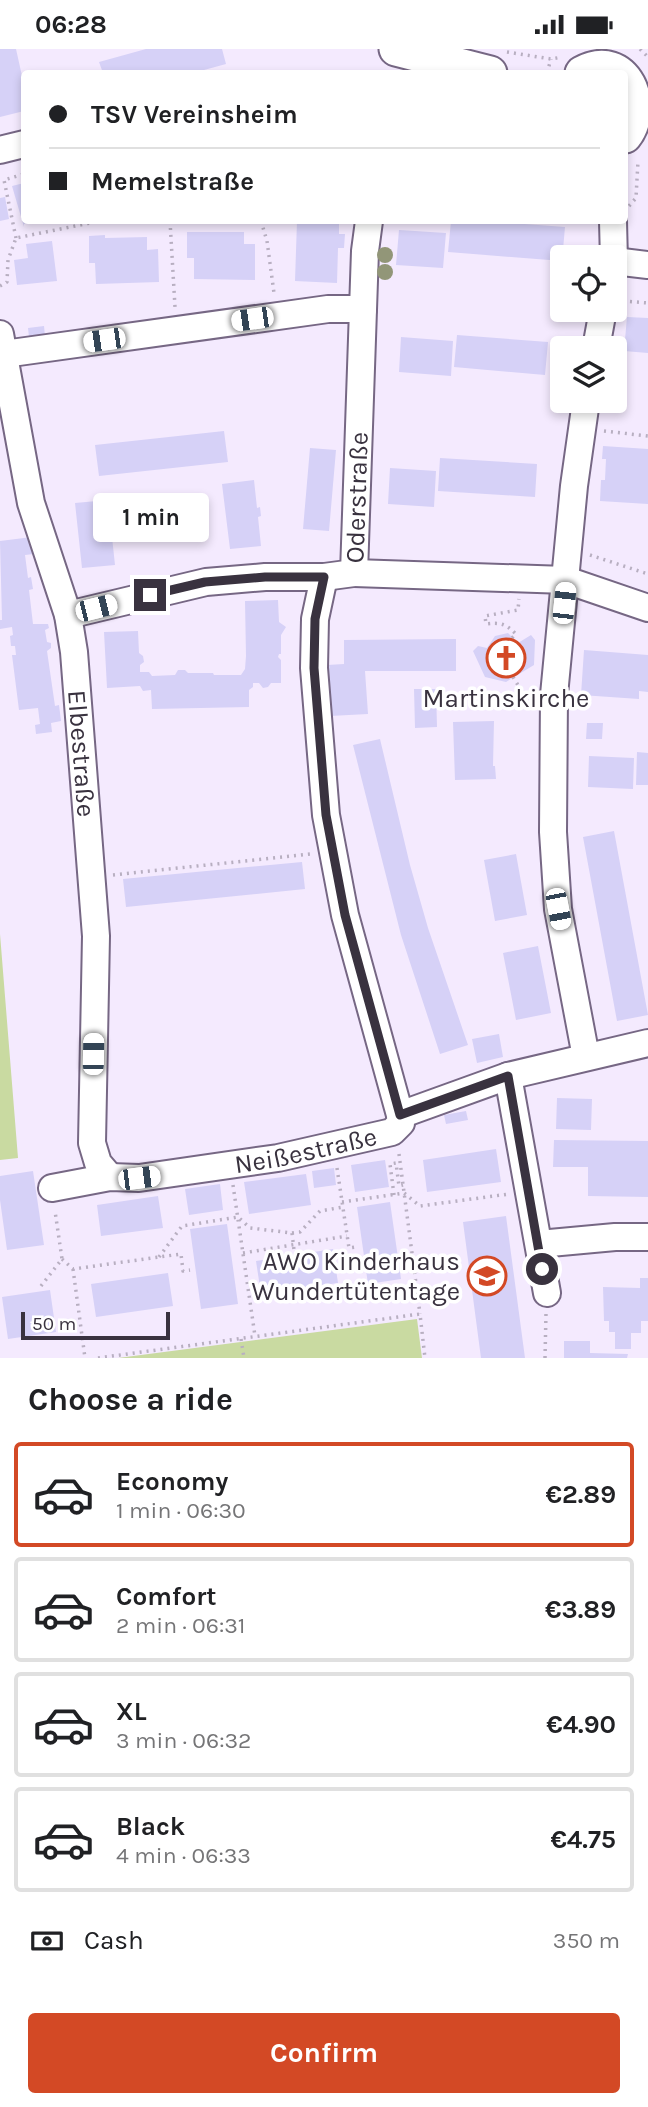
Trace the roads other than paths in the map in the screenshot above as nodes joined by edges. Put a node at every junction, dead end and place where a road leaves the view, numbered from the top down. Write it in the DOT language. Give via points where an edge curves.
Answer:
graph roads {
  1 [pos="396,49"];
  2 [pos="601,62"];
  3 [pos="434,67"];
  4 [pos="462,70"];
  5 [pos="625,70"];
  6 [pos="628,72"];
  7 [pos="647,98"];
  8 [pos="21,145"];
  9 [pos="632,149"];
  10 [pos="0,151"];
  11 [pos="369,224"];
  12 [pos="613,224"];
  13 [pos="614,245"];
  14 [pos="627,263"];
  15 [pos="648,265"];
  16 [pos="363,309"];
  17 [pos="2,344"];
  18 [pos="584,413"];
  19 [pos="354,573"];
  20 [pos="324,577"];
  21 [pos="566,580"];
  22 [pos="648,608"];
  23 [pos="68,615"];
  24 [pos="648,1043"];
  25 [pos="586,1057"];
  26 [pos="508,1076"];
  27 [pos="396,1123"];
  28 [pos="110,1177"];
  29 [pos="52,1188"];
  30 [pos="648,1237"];
  31 [pos="538,1244"];
  32 [pos="547,1293"];
  1 -- 3 [label="main road"];
  2 -- 5 [label="main road"];
  3 -- 4 [label="main road"];
  6 -- 7 [label="main road"];
  7 -- 9 [label="main road"];
  8 -- 10 [label="street"];
  11 -- 16 [label="street, Oderstraße"];
  12 -- 13 [label="street"];
  14 -- 15 [label="street"];
  16 -- 17 [label="street"];
  16 -- 19 [label="street, Oderstraße"];
  17 -- 23 [label="street, Elbestraße" via="31,503"];
  18 -- 21 [label="street"];
  19 -- 20 [label="street, Oderstraße"];
  19 -- 21 [label="street"];
  20 -- 23 [label="street" via="205,582"];
  20 -- 27 [label="street, Oderstraße" via="315,619 314,668 326,815 345,915"];
  21 -- 22 [label="street"];
  21 -- 25 [label="street" via="554,695 553,832 558,909"];
  23 -- 28 [label="street, Elbestraße" via="96,936 93,1143 98,1163"];
  24 -- 25 [label="street, Neißestraße"];
  25 -- 26 [label="street, Neißestraße"];
  26 -- 27 [label="street, Neißestraße"];
  26 -- 31 [label="street"];
  27 -- 28 [label="street, Neißestraße" via="325,1154 139,1178"];
  28 -- 29 [label="street, Neißestraße"];
  30 -- 31 [label="street"];
  31 -- 32 [label="street"];
}
